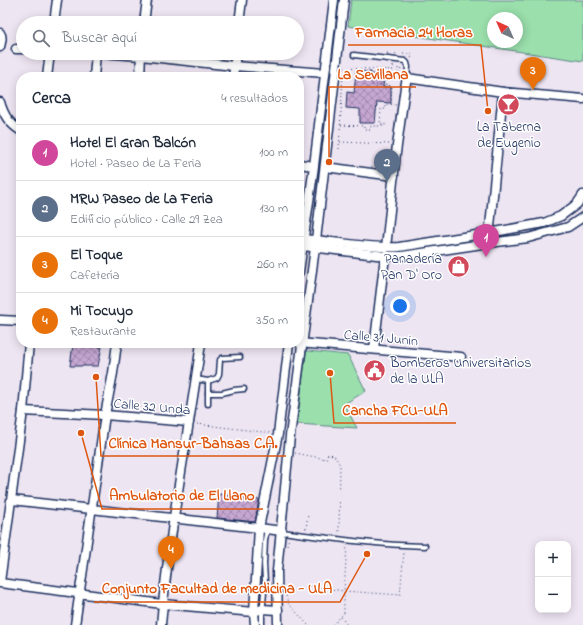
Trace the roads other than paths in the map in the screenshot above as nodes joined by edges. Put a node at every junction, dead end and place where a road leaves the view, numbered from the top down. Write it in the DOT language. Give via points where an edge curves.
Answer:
graph roads {
  1 [pos="57,0"];
  2 [pos="147,0"];
  3 [pos="242,0"];
  4 [pos="334,0"];
  5 [pos="344,0"];
  6 [pos="55,16"];
  7 [pos="145,16"];
  8 [pos="240,16"];
  9 [pos="0,33"];
  10 [pos="0,46"];
  11 [pos="354,55"];
  12 [pos="49,60"];
  13 [pos="95,60"];
  14 [pos="141,60"];
  15 [pos="188,60"];
  16 [pos="235,60"];
  17 [pos="234,66"];
  18 [pos="48,72"];
  19 [pos="94,72"];
  20 [pos="140,72"];
  21 [pos="233,72"];
  22 [pos="325,73"];
  23 [pos="407,78"];
  24 [pos="503,92"];
  25 [pos="583,99"];
  26 [pos="0,102"];
  27 [pos="16,127"];
  28 [pos="304,165"];
  29 [pos="314,166"];
  30 [pos="325,167"];
  31 [pos="394,176"];
  32 [pos="583,195"];
  33 [pos="583,217"];
  34 [pos="304,229"];
  35 [pos="489,233"];
  36 [pos="304,242"];
  37 [pos="489,243"];
  38 [pos="315,244"];
  39 [pos="386,248"];
  40 [pos="385,256"];
  41 [pos="0,320"];
  42 [pos="16,321"];
  43 [pos="304,322"];
  44 [pos="304,343"];
  45 [pos="29,348"];
  46 [pos="116,348"];
  47 [pos="200,348"];
  48 [pos="288,348"];
  49 [pos="300,348"];
  50 [pos="374,349"];
  51 [pos="240,357"];
  52 [pos="461,357"];
  53 [pos="196,379"];
  54 [pos="208,381"];
  55 [pos="244,389"];
  56 [pos="208,393"];
  57 [pos="208,404"];
  58 [pos="24,411"];
  59 [pos="105,415"];
  60 [pos="189,422"];
  61 [pos="12,500"];
  62 [pos="92,509"];
  63 [pos="173,518"];
  64 [pos="263,528"];
  65 [pos="282,532"];
  66 [pos="425,546"];
  67 [pos="0,582"];
  68 [pos="80,594"];
  69 [pos="162,604"];
  70 [pos="278,610"];
  71 [pos="258,611"];
  72 [pos="75,625"];
  73 [pos="161,625"];
  74 [pos="255,625"];
  75 [pos="262,625"];
  76 [pos="278,625"];
  1 -- 6 [label="street"];
  2 -- 7 [label="street"];
  3 -- 8 [label="street"];
  4 -- 22 [label="street"];
  5 -- 30 [label="street"];
  9 -- 10 [label="street"];
  11 -- 23 [label="lane" via="405,61 408,63"];
  12 -- 18 [label="street"];
  13 -- 19 [label="street"];
  14 -- 20 [label="street"];
  15 -- 17 [label="street"];
  16 -- 17 [label="street"];
  17 -- 21 [label="street"];
  17 -- 22 [label="street"];
  22 -- 29 [label="street"];
  23 -- 24 [label="street"];
  23 -- 31 [label="street"];
  24 -- 25 [label="street"];
  24 -- 35 [label="street"];
  26 -- 27 [label="street" via="6,118"];
  28 -- 29 [label="street"];
  29 -- 34 [label="street"];
  30 -- 31 [label="street"];
  30 -- 38 [label="street"];
  31 -- 39 [label="street"];
  32 -- 35 [label="street" via="577,204 550,221"];
  33 -- 37 [label="street" via="568,227 547,234"];
  35 -- 37 [label="street"];
  35 -- 39 [label="street"];
  36 -- 38 [label="street"];
  37 -- 40 [label="street" via="402,256"];
  38 -- 39 [label="street"];
  38 -- 40 [label="street"];
  38 -- 43 [label="street"];
  40 -- 50 [label="street"];
  41 -- 42 [label="street"];
  44 -- 50 [label="street, Calle 31 Junin"];
  45 -- 58 [label="street"];
  46 -- 59 [label="street"];
  47 -- 53 [label="street"];
  48 -- 64 [label="street"];
  49 -- 65 [label="street"];
  50 -- 52 [label="street, Calle 31 Junin"];
  51 -- 54 [label="lane" via="222,358 219,374"];
  53 -- 54 [label="lane"];
  53 -- 60 [label="street"];
  54 -- 56 [label="lane"];
  55 -- 56 [label="lane"];
  56 -- 57 [label="lane"];
  58 -- 59 [label="street, Calle 32 Unda"];
  58 -- 61 [label="street"];
  59 -- 60 [label="street, Calle 32 Unda"];
  59 -- 62 [label="street"];
  60 -- 63 [label="street"];
  61 -- 62 [label="street"];
  61 -- 67 [label="street"];
  62 -- 63 [label="street"];
  62 -- 68 [label="street"];
  63 -- 64 [label="street"];
  63 -- 69 [label="street"];
  64 -- 65 [label="street"];
  64 -- 71 [label="street"];
  65 -- 66 [label="lane"];
  65 -- 70 [label="street" via="277,571"];
  67 -- 68 [label="street"];
  68 -- 69 [label="street"];
  68 -- 72 [label="street"];
  69 -- 71 [label="street"];
  69 -- 73 [label="street"];
  70 -- 71 [label="street"];
  70 -- 76 [label="street"];
  71 -- 74 [label="street"];
  71 -- 75 [label="lane"];
}
